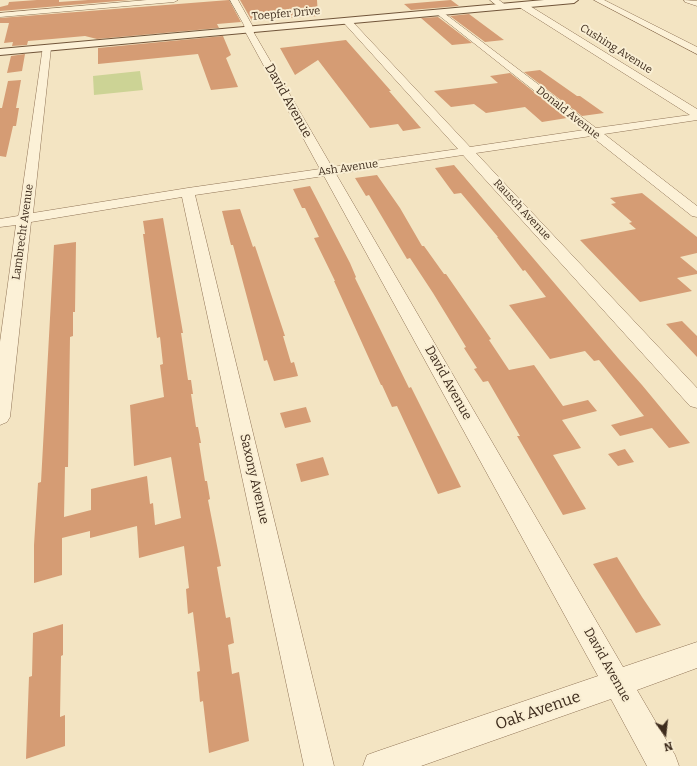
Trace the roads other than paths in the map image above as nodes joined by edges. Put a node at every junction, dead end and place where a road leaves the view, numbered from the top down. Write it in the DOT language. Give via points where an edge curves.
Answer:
graph roads {
  1 [pos="174,0"];
  2 [pos="234,0"];
  3 [pos="494,0"];
  4 [pos="574,0"];
  5 [pos="598,0"];
  6 [pos="688,0"];
  7 [pos="697,4"];
  8 [pos="522,5"];
  9 [pos="504,6"];
  10 [pos="440,12"];
  11 [pos="0,15"];
  12 [pos="347,21"];
  13 [pos="249,29"];
  14 [pos="46,48"];
  15 [pos="697,51"];
  16 [pos="0,52"];
  17 [pos="697,115"];
  18 [pos="593,132"];
  19 [pos="468,151"];
  20 [pos="328,171"];
  21 [pos="188,192"];
  22 [pos="697,213"];
  23 [pos="25,219"];
  24 [pos="0,223"];
  25 [pos="697,401"];
  26 [pos="0,417"];
  27 [pos="697,655"];
  28 [pos="617,684"];
  29 [pos="319,766"];
  30 [pos="378,766"];
  31 [pos="664,766"];
  1 -- 11 [label="street"];
  2 -- 13 [label="street, David Avenue"];
  3 -- 9 [label="street"];
  4 -- 8 [label="street, Toepfer Drive"];
  5 -- 15 [label="street"];
  6 -- 7 [label="street"];
  8 -- 9 [label="street, Toepfer Drive"];
  8 -- 17 [label="street, Cushing Avenue"];
  9 -- 10 [label="street, Toepfer Drive"];
  10 -- 12 [label="street, Toepfer Drive"];
  10 -- 18 [label="street, Donald Avenue"];
  12 -- 13 [label="street, Toepfer Drive"];
  12 -- 19 [label="street, Rausch Avenue"];
  13 -- 14 [label="street, Toepfer Drive"];
  13 -- 20 [label="street, David Avenue"];
  14 -- 16 [label="street, Toepfer Drive"];
  14 -- 23 [label="street, Lambrecht Avenue"];
  17 -- 18 [label="street, Ash Avenue"];
  18 -- 19 [label="street, Ash Avenue"];
  18 -- 22 [label="street, Donald Avenue"];
  19 -- 20 [label="street, Ash Avenue"];
  19 -- 25 [label="street, Rausch Avenue"];
  20 -- 21 [label="street, Ash Avenue"];
  20 -- 28 [label="street, David Avenue"];
  21 -- 23 [label="street, Ash Avenue"];
  21 -- 29 [label="street, Saxony Avenue"];
  23 -- 24 [label="street, Ash Avenue"];
  23 -- 26 [label="street, Lambrecht Avenue"];
  27 -- 28 [label="street, Oak Avenue"];
  28 -- 30 [label="street, Oak Avenue"];
  28 -- 31 [label="street, David Avenue"];
}
